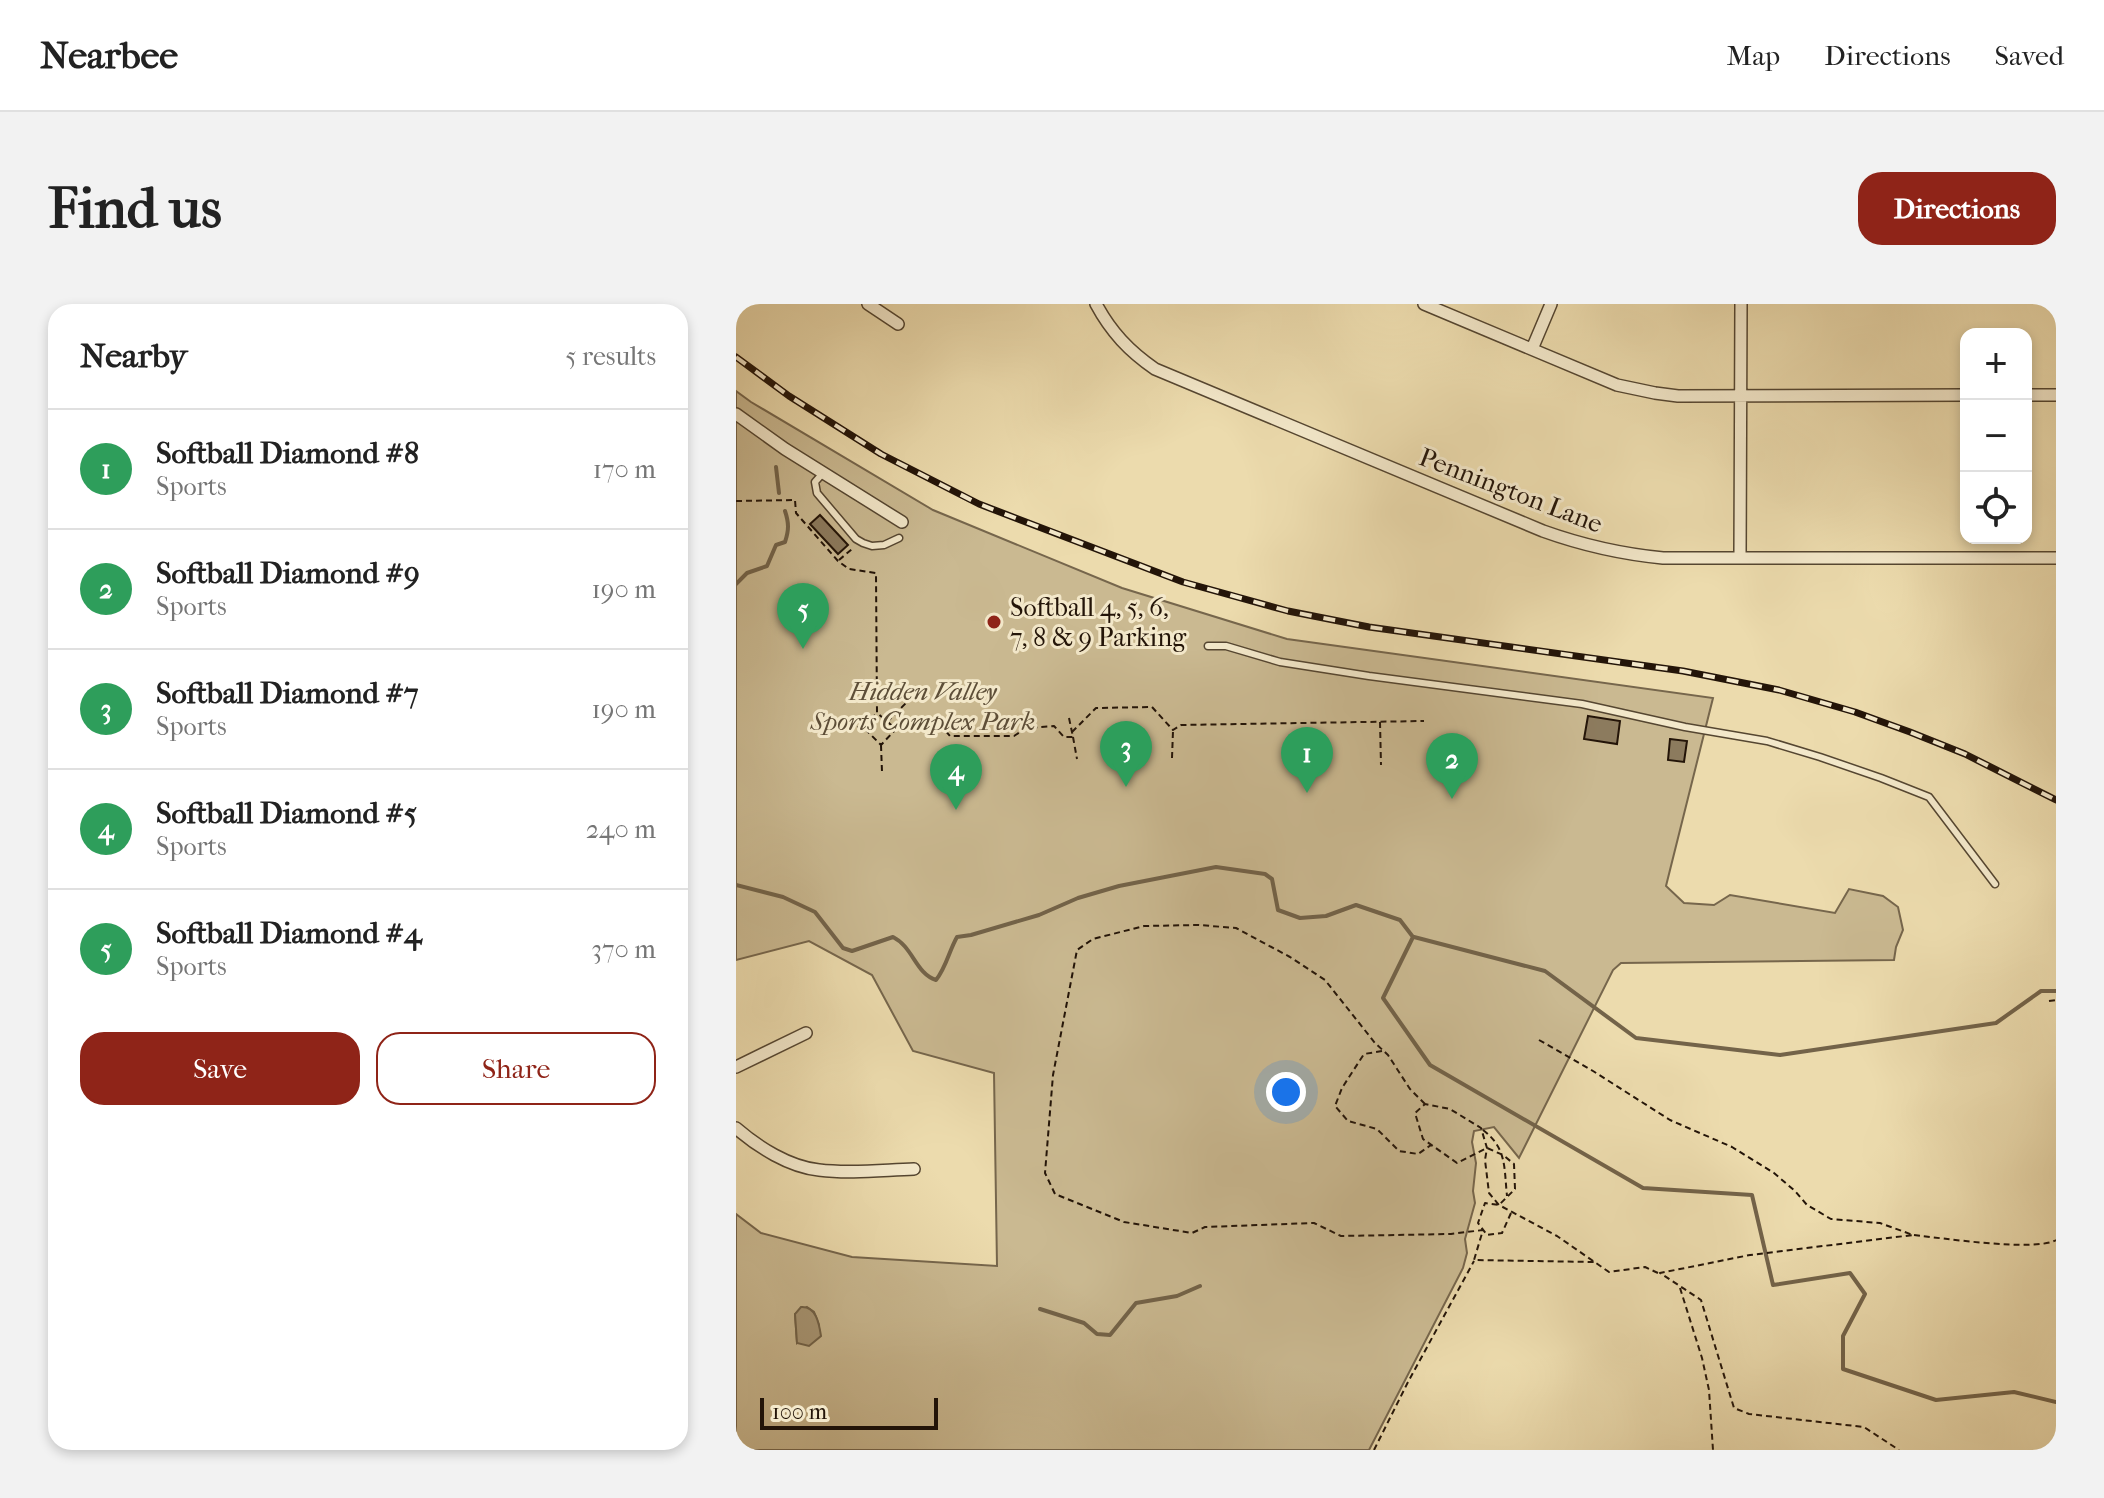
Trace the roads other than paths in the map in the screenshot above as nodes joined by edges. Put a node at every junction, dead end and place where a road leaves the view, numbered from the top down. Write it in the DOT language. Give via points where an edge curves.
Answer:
graph roads {
  1 [pos="868,304"];
  2 [pos="1096,304"];
  3 [pos="1424,304"];
  4 [pos="1551,304"];
  5 [pos="1741,304"];
  6 [pos="898,324"];
  7 [pos="1532,349"];
  8 [pos="1740,395"];
  9 [pos="1960,395"];
  10 [pos="2032,395"];
  11 [pos="2056,395"];
  12 [pos="736,414"];
  13 [pos="823,473"];
  14 [pos="902,522"];
  15 [pos="899,538"];
  16 [pos="1740,558"];
  17 [pos="2056,558"];
  18 [pos="1208,646"];
  19 [pos="1995,884"];
  20 [pos="806,1033"];
  21 [pos="736,1067"];
  22 [pos="736,1128"];
  23 [pos="914,1169"];
  1 -- 6 [label="street"];
  2 -- 16 [label="street, Pennington Lane" via="1120,341 1155,369 1543,531 1635,556"];
  3 -- 7 [label="street"];
  4 -- 7 [label="street"];
  5 -- 8 [label="street"];
  7 -- 8 [label="street" via="1617,385 1678,396"];
  8 -- 9 [label="street"];
  8 -- 16 [label="street"];
  10 -- 11 [label="street"];
  12 -- 13 [label="street"];
  13 -- 14 [label="street"];
  13 -- 15 [label="lane" via="815,482 817,493 856,539 872,546"];
  16 -- 17 [label="street, Pennington Lane"];
  18 -- 19 [label="lane" via="1369,676 1582,704 1767,741 1820,757 1929,797"];
  20 -- 21 [label="street"];
  22 -- 23 [label="street" via="782,1158 816,1170"];
}
